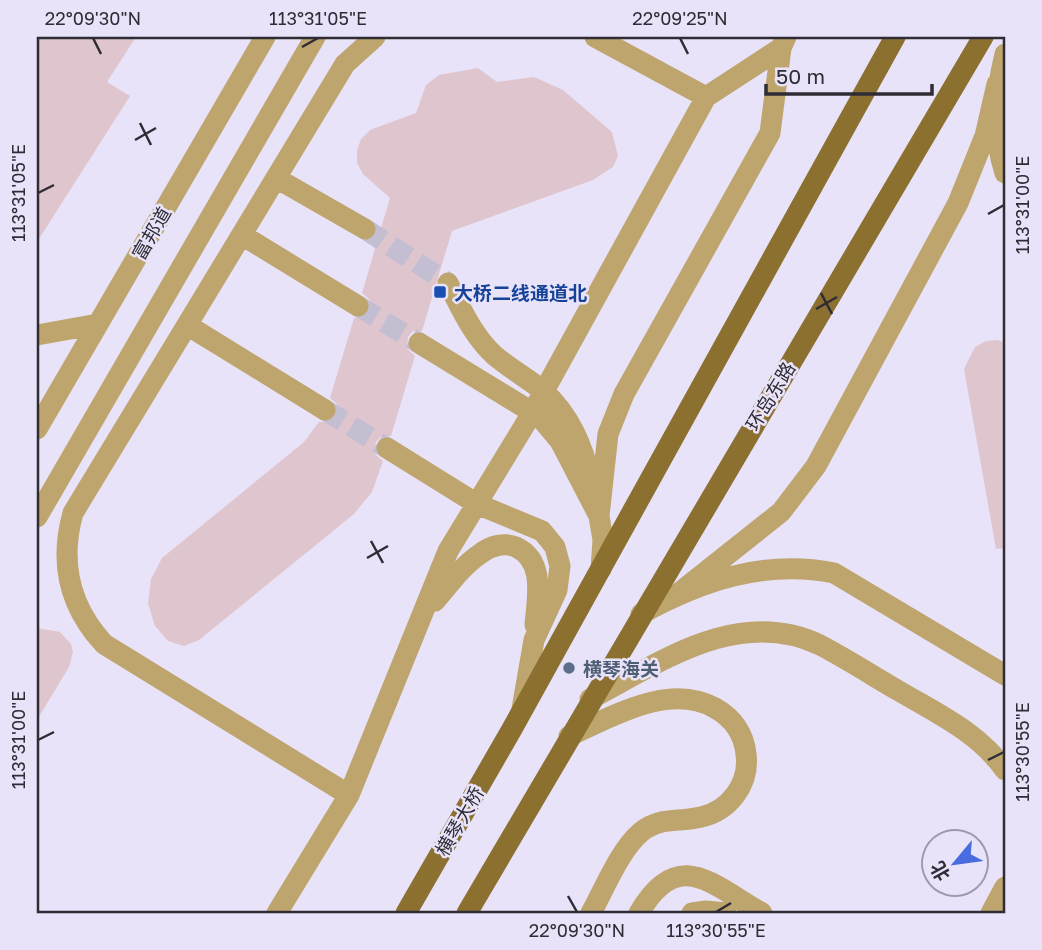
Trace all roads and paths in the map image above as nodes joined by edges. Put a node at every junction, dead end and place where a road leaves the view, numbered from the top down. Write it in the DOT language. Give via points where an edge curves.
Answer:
graph roads {
  1 [pos="264,37"];
  2 [pos="315,37"];
  3 [pos="352,37"];
  4 [pos="375,37"];
  5 [pos="595,37"];
  6 [pos="895,37"];
  7 [pos="983,37"];
  8 [pos="784,42"];
  9 [pos="1005,54"];
  10 [pos="345,64"];
  11 [pos="998,84"];
  12 [pos="706,97"];
  13 [pos="1005,173"];
  14 [pos="276,178"];
  15 [pos="365,229"];
  16 [pos="242,235"];
  17 [pos="448,283"];
  18 [pos="358,306"];
  19 [pos="98,324"];
  20 [pos="187,325"];
  21 [pos="37,335"];
  22 [pos="419,343"];
  23 [pos="61,388"];
  24 [pos="37,391"];
  25 [pos="544,392"];
  26 [pos="325,410"];
  27 [pos="532,413"];
  28 [pos="37,429"];
  29 [pos="387,448"];
  30 [pos="477,504"];
  31 [pos="599,516"];
  32 [pos="37,517"];
  33 [pos="601,569"];
  34 [pos="679,593"];
  35 [pos="424,614"];
  36 [pos="641,614"];
  37 [pos="534,640"];
  38 [pos="1005,675"];
  39 [pos="590,699"];
  40 [pos="522,709"];
  41 [pos="960,726"];
  42 [pos="569,736"];
  43 [pos="1005,743"];
  44 [pos="1005,771"];
  45 [pos="349,795"];
  46 [pos="1005,887"];
  47 [pos="277,913"];
  48 [pos="406,913"];
  49 [pos="467,913"];
  50 [pos="591,913"];
  51 [pos="639,913"];
  52 [pos="692,913"];
  53 [pos="726,913"];
  54 [pos="762,913"];
  55 [pos="990,913"];
  1 -- 19 [label="street, 富邦道"];
  2 -- 32 [label="street"];
  3 -- 10 [label="street"];
  4 -- 10 [label="street"];
  5 -- 12 [label="street"];
  6 -- 33 [label="main road"];
  7 -- 36 [label="main road, 环岛东路"];
  8 -- 12 [label="street"];
  8 -- 31 [label="street" via="770,133 624,394 608,434"];
  9 -- 11 [label="street"];
  10 -- 14 [label="street"];
  11 -- 13 [label="street" via="997,147"];
  11 -- 34 [label="street" via="985,136 958,203 816,466 781,512"];
  12 -- 25 [label="street"];
  14 -- 15 [label="street"];
  14 -- 16 [label="street"];
  16 -- 18 [label="street"];
  16 -- 20 [label="street"];
  17 -- 25 [label="street" via="473,330 493,354"];
  19 -- 21 [label="street"];
  19 -- 23 [label="street, 富邦道"];
  20 -- 26 [label="street"];
  20 -- 45 [label="street" via="72,513 66,566 75,600 82,617 104,644"];
  22 -- 27 [label="street"];
  23 -- 24 [label="street"];
  23 -- 28 [label="street, 富邦道"];
  25 -- 27 [label="street"];
  25 -- 31 [label="street" via="565,416 583,448"];
  27 -- 30 [label="street"];
  27 -- 31 [label="street" via="560,441"];
  29 -- 30 [label="street"];
  30 -- 35 [label="street" via="449,551"];
  30 -- 37 [label="street" via="541,531 555,547 560,566 557,590"];
  31 -- 33 [label="street"];
  33 -- 40 [label="main road"];
  34 -- 36 [label="street"];
  34 -- 38 [label="street" via="762,569 808,568 834,573"];
  35 -- 37 [label="street" via="481,552 495,545 511,545 526,552 535,565"];
  35 -- 45 [label="street"];
  36 -- 39 [label="main road, 环岛东路"];
  37 -- 40 [label="street"];
  39 -- 41 [label="street" via="711,639 765,632 819,645"];
  39 -- 42 [label="main road, 环岛东路"];
  40 -- 48 [label="main road, 横琴大桥"];
  41 -- 43 [label="street"];
  41 -- 44 [label="street" via="985,745"];
  42 -- 49 [label="main road, 环岛东路"];
  42 -- 50 [label="street" via="636,707 684,700 712,706 733,722 741,733 747,759 742,785 726,805 702,817 657,822 638,834"];
  45 -- 47 [label="street"];
  46 -- 55 [label="street"];
  51 -- 54 [label="street" via="659,883 690,875"];
  52 -- 53 [label="street"];
}
